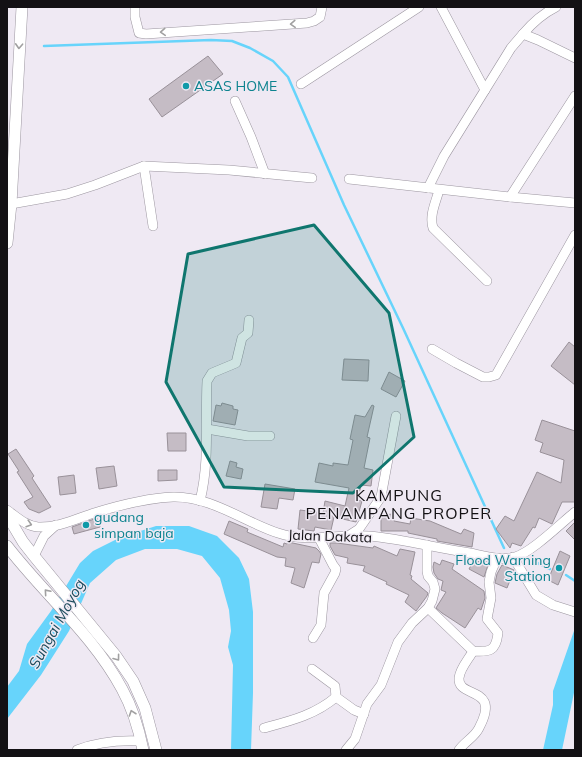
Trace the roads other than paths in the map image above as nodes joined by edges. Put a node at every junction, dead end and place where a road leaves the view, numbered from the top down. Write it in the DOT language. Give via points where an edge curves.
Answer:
graph roads {
  1 [pos="22,7"];
  2 [pos="28,7"];
  3 [pos="135,7"];
  4 [pos="322,7"];
  5 [pos="419,7"];
  6 [pos="441,7"];
  7 [pos="556,7"];
  8 [pos="21,20"];
  9 [pos="523,34"];
  10 [pos="575,58"];
  11 [pos="301,84"];
  12 [pos="484,90"];
  13 [pos="575,96"];
  14 [pos="235,101"];
  15 [pos="144,166"];
  16 [pos="265,174"];
  17 [pos="312,178"];
  18 [pos="348,179"];
  19 [pos="428,188"];
  20 [pos="439,190"];
  21 [pos="510,198"];
  22 [pos="575,203"];
  23 [pos="11,204"];
  24 [pos="153,226"];
  25 [pos="575,235"];
  26 [pos="7,243"];
  27 [pos="487,281"];
  28 [pos="249,320"];
  29 [pos="432,349"];
  30 [pos="396,416"];
  31 [pos="206,429"];
  32 [pos="270,436"];
  33 [pos="200,501"];
  34 [pos="7,510"];
  35 [pos="575,512"];
  36 [pos="7,514"];
  37 [pos="56,525"];
  38 [pos="348,536"];
  39 [pos="319,538"];
  40 [pos="427,545"];
  41 [pos="7,547"];
  42 [pos="34,556"];
  43 [pos="513,557"];
  44 [pos="497,558"];
  45 [pos="428,608"];
  46 [pos="574,612"];
  47 [pos="313,638"];
  48 [pos="473,651"];
  49 [pos="312,669"];
  50 [pos="336,697"];
  51 [pos="364,714"];
  52 [pos="264,728"];
  53 [pos="142,745"];
  54 [pos="77,750"];
  55 [pos="156,750"];
  56 [pos="346,750"];
  57 [pos="459,750"];
  1 -- 8 [label="main road"];
  2 -- 8 [label="main road"];
  4 -- 3 [label="street, one-way" via="320,17 314,22 146,34 139,33"];
  5 -- 11 [label="street"];
  6 -- 12 [label="street"];
  7 -- 9 [label="street" via="534,21"];
  8 -- 23 [label="main road, one-way"];
  9 -- 10 [label="street"];
  9 -- 12 [label="street"];
  12 -- 19 [label="street"];
  13 -- 21 [label="street"];
  14 -- 16 [label="street"];
  15 -- 16 [label="street"];
  15 -- 23 [label="street" via="67,194"];
  15 -- 24 [label="street"];
  16 -- 17 [label="street"];
  18 -- 19 [label="street"];
  19 -- 20 [label="street"];
  20 -- 21 [label="street"];
  20 -- 27 [label="street" via="432,214 433,228"];
  21 -- 22 [label="street"];
  23 -- 26 [label="main road"];
  25 -- 29 [label="street" via="496,375 483,376"];
  28 -- 31 [label="street" via="248,333 242,338 236,363 212,373 207,381"];
  30 -- 38 [label="street" via="381,497 359,529"];
  31 -- 32 [label="street" via="248,436"];
  31 -- 33 [label="street" via="205,480"];
  33 -- 37 [label="street, Jalan Dakata" via="176,497 156,498 123,504"];
  33 -- 39 [label="street, Jalan Dakata" via="279,534"];
  34 -- 37 [label="street, Jalan Dakata, one-way" via="23,523 38,527"];
  35 -- 43 [label="street, Jalan Dakata" via="522,554"];
  36 -- 42 [label="main road"];
  37 -- 42 [label="street, Jalan Dakata" via="44,536"];
  38 -- 39 [label="street, Jalan Dakata"];
  38 -- 40 [label="street, Jalan Dakata" via="369,536"];
  39 -- 47 [label="street" via="336,570 324,593 321,625"];
  40 -- 44 [label="street, Jalan Dakata"];
  40 -- 45 [label="street" via="427,571 435,589"];
  53 -- 41 [label="main road, one-way" via="123,690 104,662"];
  42 -- 55 [label="main road, one-way" via="116,656 133,681 145,708"];
  43 -- 44 [label="street, Jalan Dakata"];
  43 -- 46 [label="street" via="536,595 546,602"];
  44 -- 48 [label="street" via="490,577 491,598 487,619 498,633 497,639 491,650"];
  45 -- 48 [label="street"];
  45 -- 51 [label="street" via="403,635 394,650 381,685 367,704"];
  48 -- 57 [label="street" via="460,674 460,684 483,698 486,706 477,732"];
  49 -- 50 [label="street" via="335,686"];
  50 -- 51 [label="street"];
  50 -- 52 [label="street" via="302,718"];
  51 -- 56 [label="street" via="355,739"];
  53 -- 54 [label="street" via="121,740"];
}
